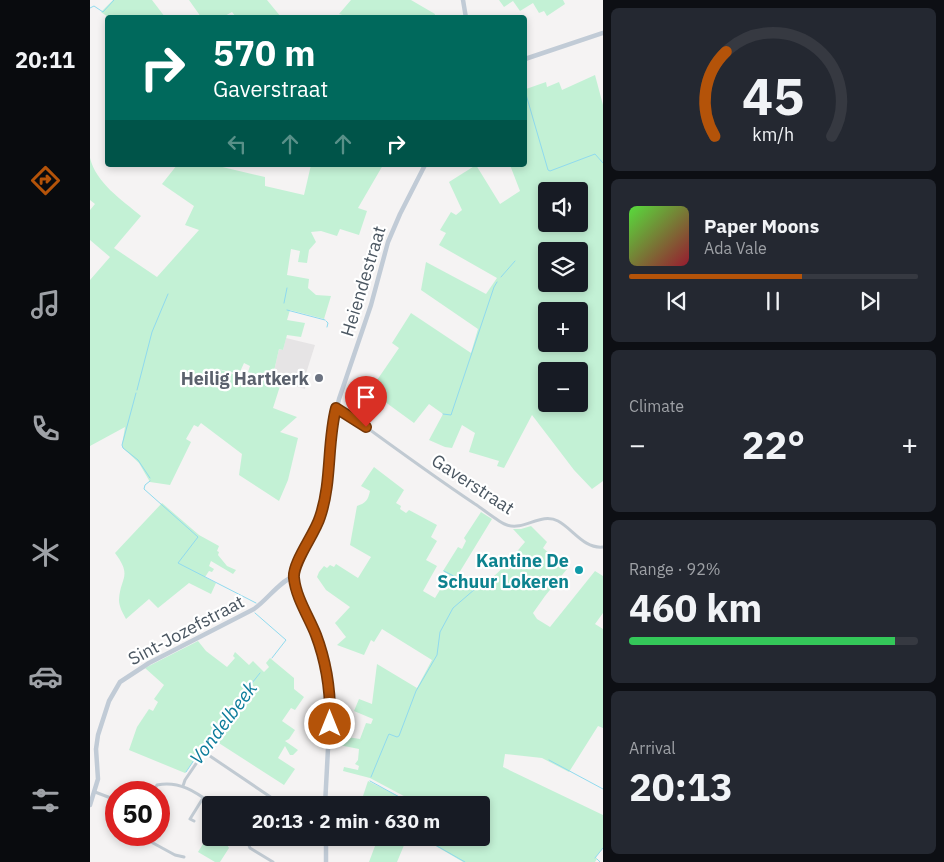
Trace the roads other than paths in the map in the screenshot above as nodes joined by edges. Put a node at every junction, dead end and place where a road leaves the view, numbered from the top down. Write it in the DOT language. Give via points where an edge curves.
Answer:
graph roads {
  1 [pos="463,0"];
  2 [pos="466,15"];
  3 [pos="603,33"];
  4 [pos="527,58"];
  5 [pos="422,167"];
  6 [pos="336,408"];
  7 [pos="603,547"];
  8 [pos="294,577"];
  9 [pos="212,740"];
  10 [pos="204,752"];
  11 [pos="170,785"];
  12 [pos="183,786"];
  13 [pos="95,792"];
  14 [pos="105,796"];
  15 [pos="269,796"];
  16 [pos="326,796"];
  17 [pos="202,797"];
  18 [pos="202,800"];
  19 [pos="90,804"];
  20 [pos="194,821"];
  21 [pos="158,846"];
  22 [pos="249,846"];
  23 [pos="326,846"];
  24 [pos="184,857"];
  25 [pos="273,862"];
  26 [pos="326,862"];
  1 -- 2 [label="main road"];
  3 -- 4 [label="main road"];
  5 -- 6 [label="main road, Heiendestraat" via="388,242 371,306"];
  6 -- 7 [label="street, Gaverstraat" via="506,525 521,526 551,518 589,545"];
  6 -- 8 [label="main road, Heiendestraat" via="322,512 296,564"];
  8 -- 13 [label="main road, Sint-Jozefstraat" via="285,580 254,609 149,663 120,682 109,700 98,735"];
  8 -- 16 [label="main road" via="322,651 329,685"];
  9 -- 10 [label="street"];
  10 -- 12 [label="street"];
  10 -- 15 [label="street"];
  11 -- 12 [label="street"];
  12 -- 17 [label="street"];
  13 -- 14 [label="street"];
  13 -- 19 [label="main road, Sint-Jozefstraat"];
  18 -- 20 [label="street" via="190,819"];
  21 -- 24 [label="street"];
  22 -- 25 [label="street"];
  23 -- 26 [label="main road"];
}
